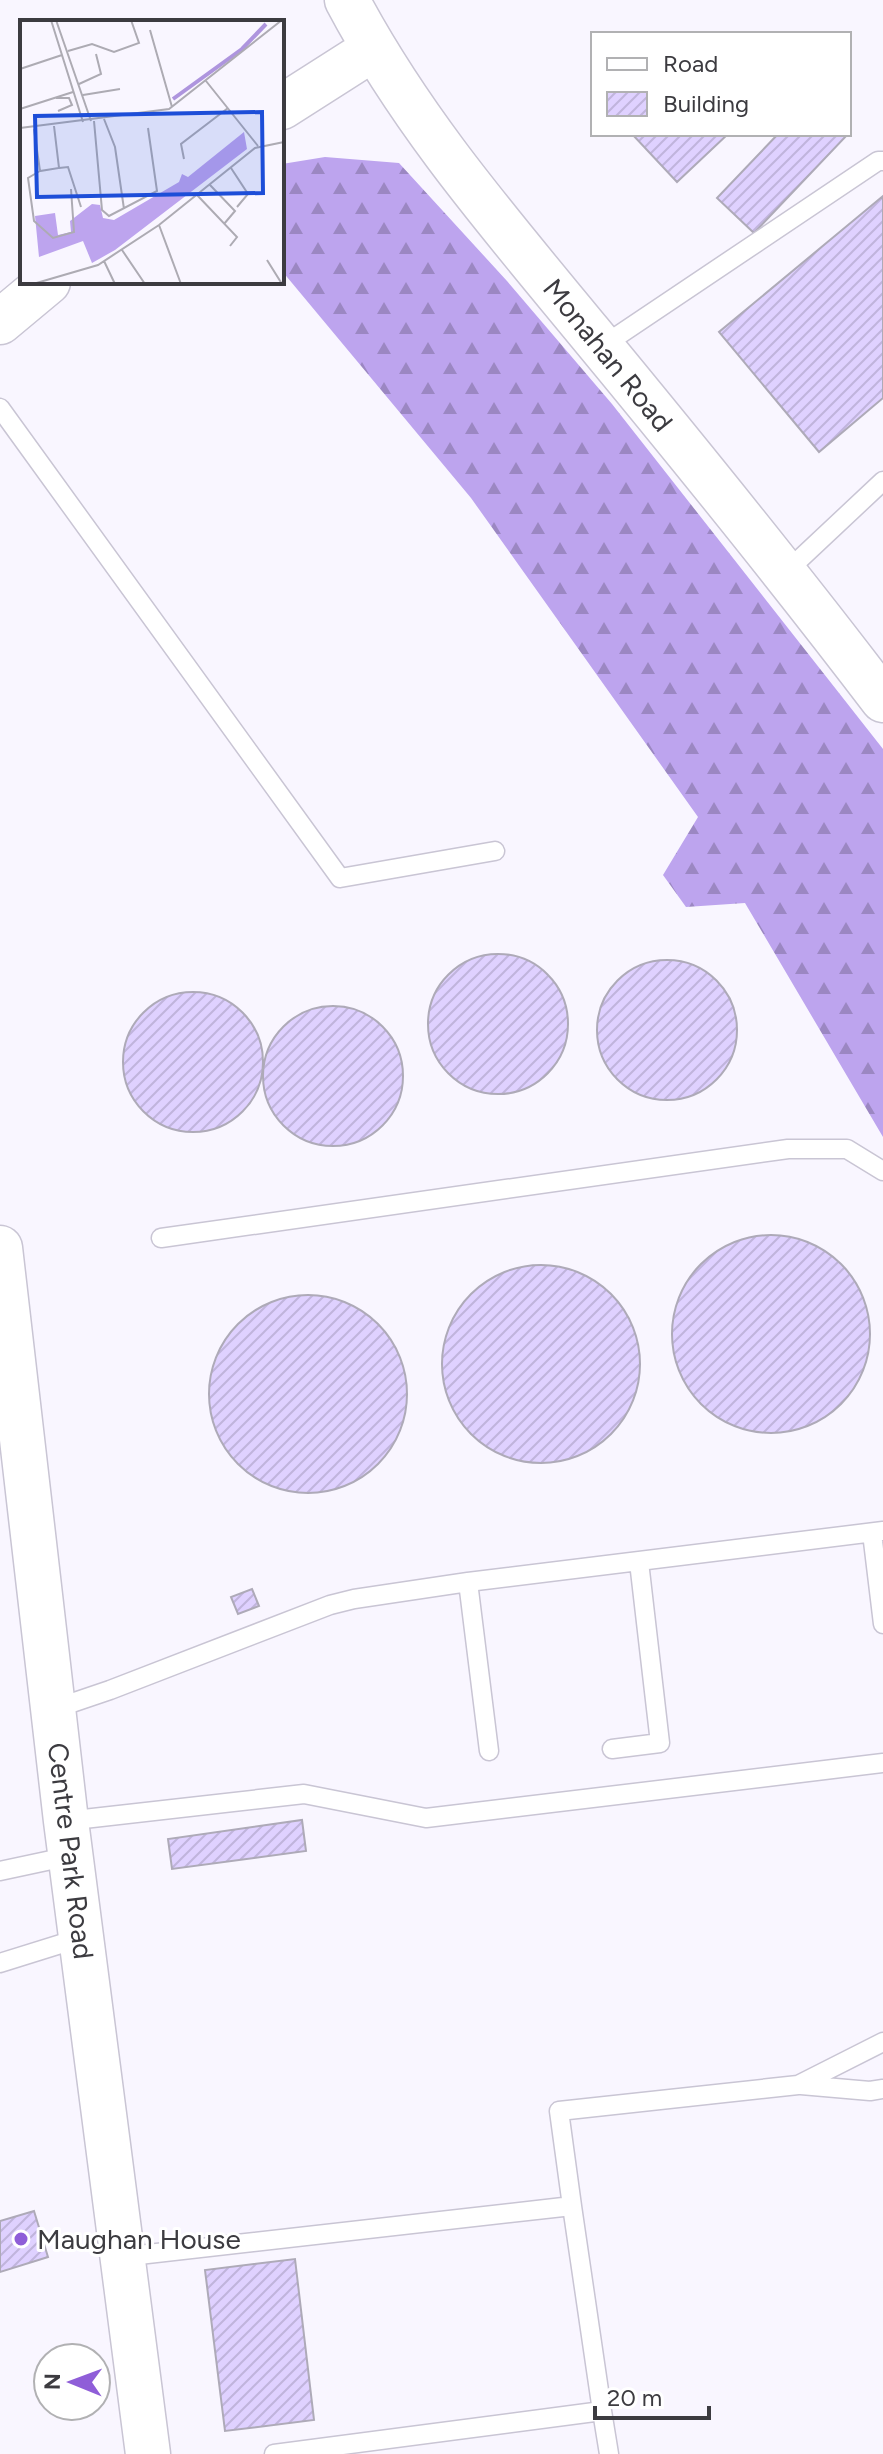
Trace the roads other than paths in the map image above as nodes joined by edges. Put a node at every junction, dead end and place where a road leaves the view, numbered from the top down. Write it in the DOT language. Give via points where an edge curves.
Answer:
graph roads {
  1 [pos="347,0"];
  2 [pos="373,49"];
  3 [pos="284,106"];
  4 [pos="881,159"];
  5 [pos="46,284"];
  6 [pos="0,322"];
  7 [pos="601,347"];
  8 [pos="0,408"];
  9 [pos="883,481"];
  10 [pos="785,573"];
  11 [pos="883,700"];
  12 [pos="495,851"];
  13 [pos="883,1171"];
  14 [pos="161,1238"];
  15 [pos="0,1248"];
  16 [pos="877,1532"];
  17 [pos="639,1562"];
  18 [pos="468,1582"];
  19 [pos="883,1624"];
  20 [pos="53,1709"];
  21 [pos="612,1749"];
  22 [pos="489,1751"];
  23 [pos="883,1763"];
  24 [pos="68,1839"];
  25 [pos="0,1871"];
  26 [pos="80,1938"];
  27 [pos="0,1963"];
  28 [pos="883,2042"];
  29 [pos="798,2085"];
  30 [pos="883,2089"];
  31 [pos="572,2206"];
  32 [pos="121,2257"];
  33 [pos="602,2411"];
  34 [pos="148,2454"];
  35 [pos="274,2454"];
  36 [pos="609,2454"];
  1 -- 2 [label="street, Monahan Road"];
  2 -- 3 [label="street"];
  2 -- 7 [label="street, Monahan Road" via="461,176"];
  4 -- 7 [label="lane"];
  5 -- 6 [label="street"];
  7 -- 10 [label="street, Monahan Road"];
  8 -- 12 [label="lane" via="340,878"];
  9 -- 10 [label="lane"];
  10 -- 11 [label="street, Monahan Road"];
  13 -- 14 [label="lane" via="847,1149 788,1149"];
  15 -- 20 [label="street, Centre Park Road"];
  16 -- 17 [label="lane"];
  16 -- 19 [label="lane"];
  17 -- 18 [label="lane"];
  17 -- 21 [label="lane" via="660,1743"];
  18 -- 20 [label="lane" via="330,1605"];
  18 -- 22 [label="lane"];
  20 -- 24 [label="street, Centre Park Road"];
  23 -- 24 [label="lane" via="426,1818 304,1794"];
  24 -- 25 [label="lane"];
  24 -- 26 [label="street, Centre Park Road"];
  26 -- 27 [label="lane"];
  26 -- 32 [label="street, Centre Park Road"];
  28 -- 29 [label="lane"];
  29 -- 30 [label="lane"];
  29 -- 31 [label="lane" via="559,2111"];
  31 -- 32 [label="lane"];
  31 -- 33 [label="lane"];
  32 -- 34 [label="street, Centre Park Road"];
  33 -- 35 [label="lane"];
  33 -- 36 [label="lane"];
}
